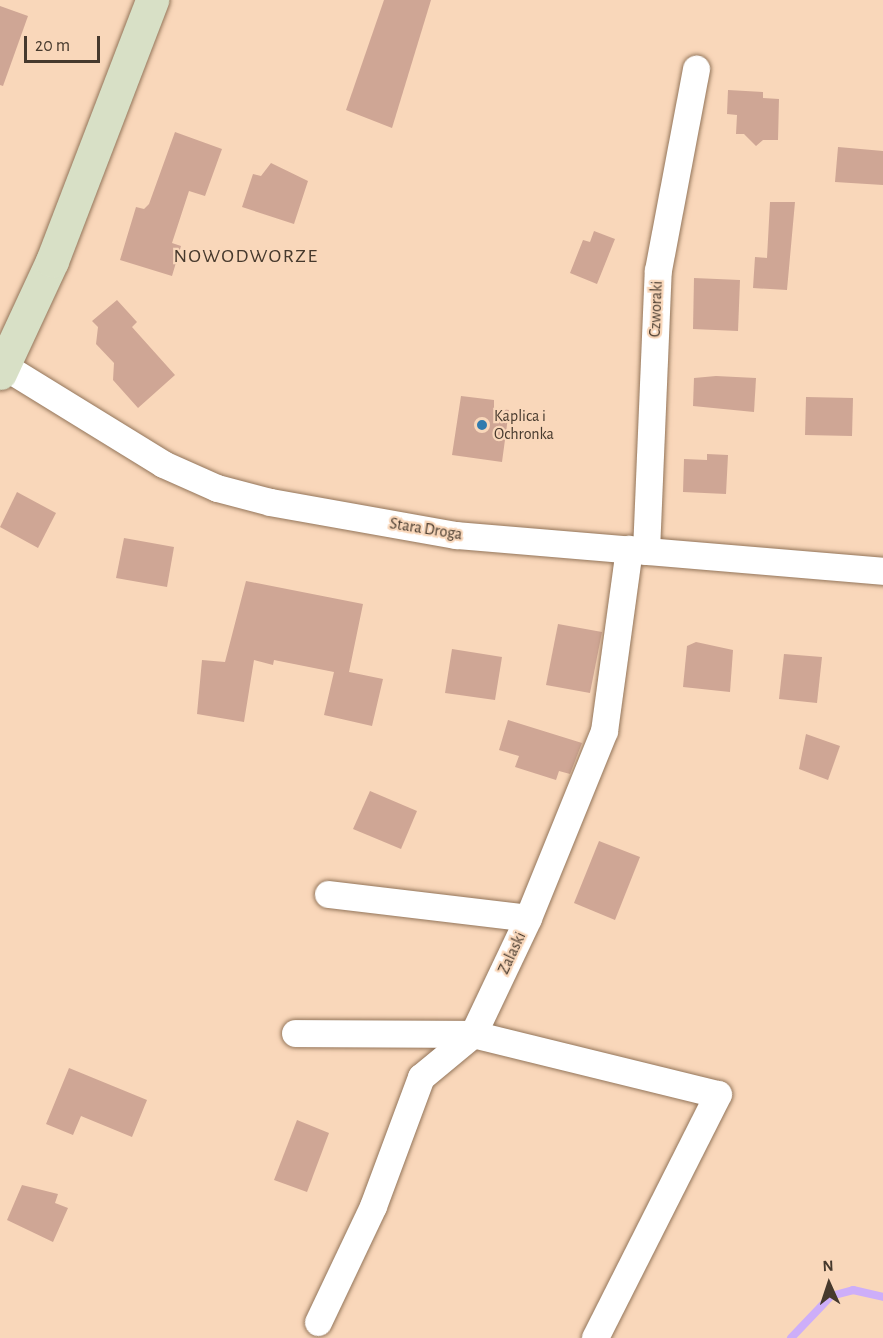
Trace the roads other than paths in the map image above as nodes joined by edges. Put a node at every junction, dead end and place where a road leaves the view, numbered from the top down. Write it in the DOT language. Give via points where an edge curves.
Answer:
graph roads {
  1 [pos="152,0"];
  2 [pos="696,69"];
  3 [pos="2,369"];
  4 [pos="638,550"];
  5 [pos="883,571"];
  6 [pos="328,894"];
  7 [pos="528,918"];
  8 [pos="295,1033"];
  9 [pos="473,1034"];
  10 [pos="318,1322"];
  11 [pos="595,1338"];
  1 -- 3 [label="street" via="52,261"];
  2 -- 4 [label="street, Czworaki" via="658,270"];
  3 -- 4 [label="street, Stara Droga" via="163,464 217,488 456,535"];
  4 -- 5 [label="street, Stara Droga"];
  4 -- 7 [label="street, Zalaski" via="604,731"];
  6 -- 7 [label="street"];
  7 -- 9 [label="street, Zalaski"];
  8 -- 9 [label="street"];
  9 -- 10 [label="street, Zalaski" via="421,1077 373,1206"];
  9 -- 11 [label="street" via="718,1094"];
}
